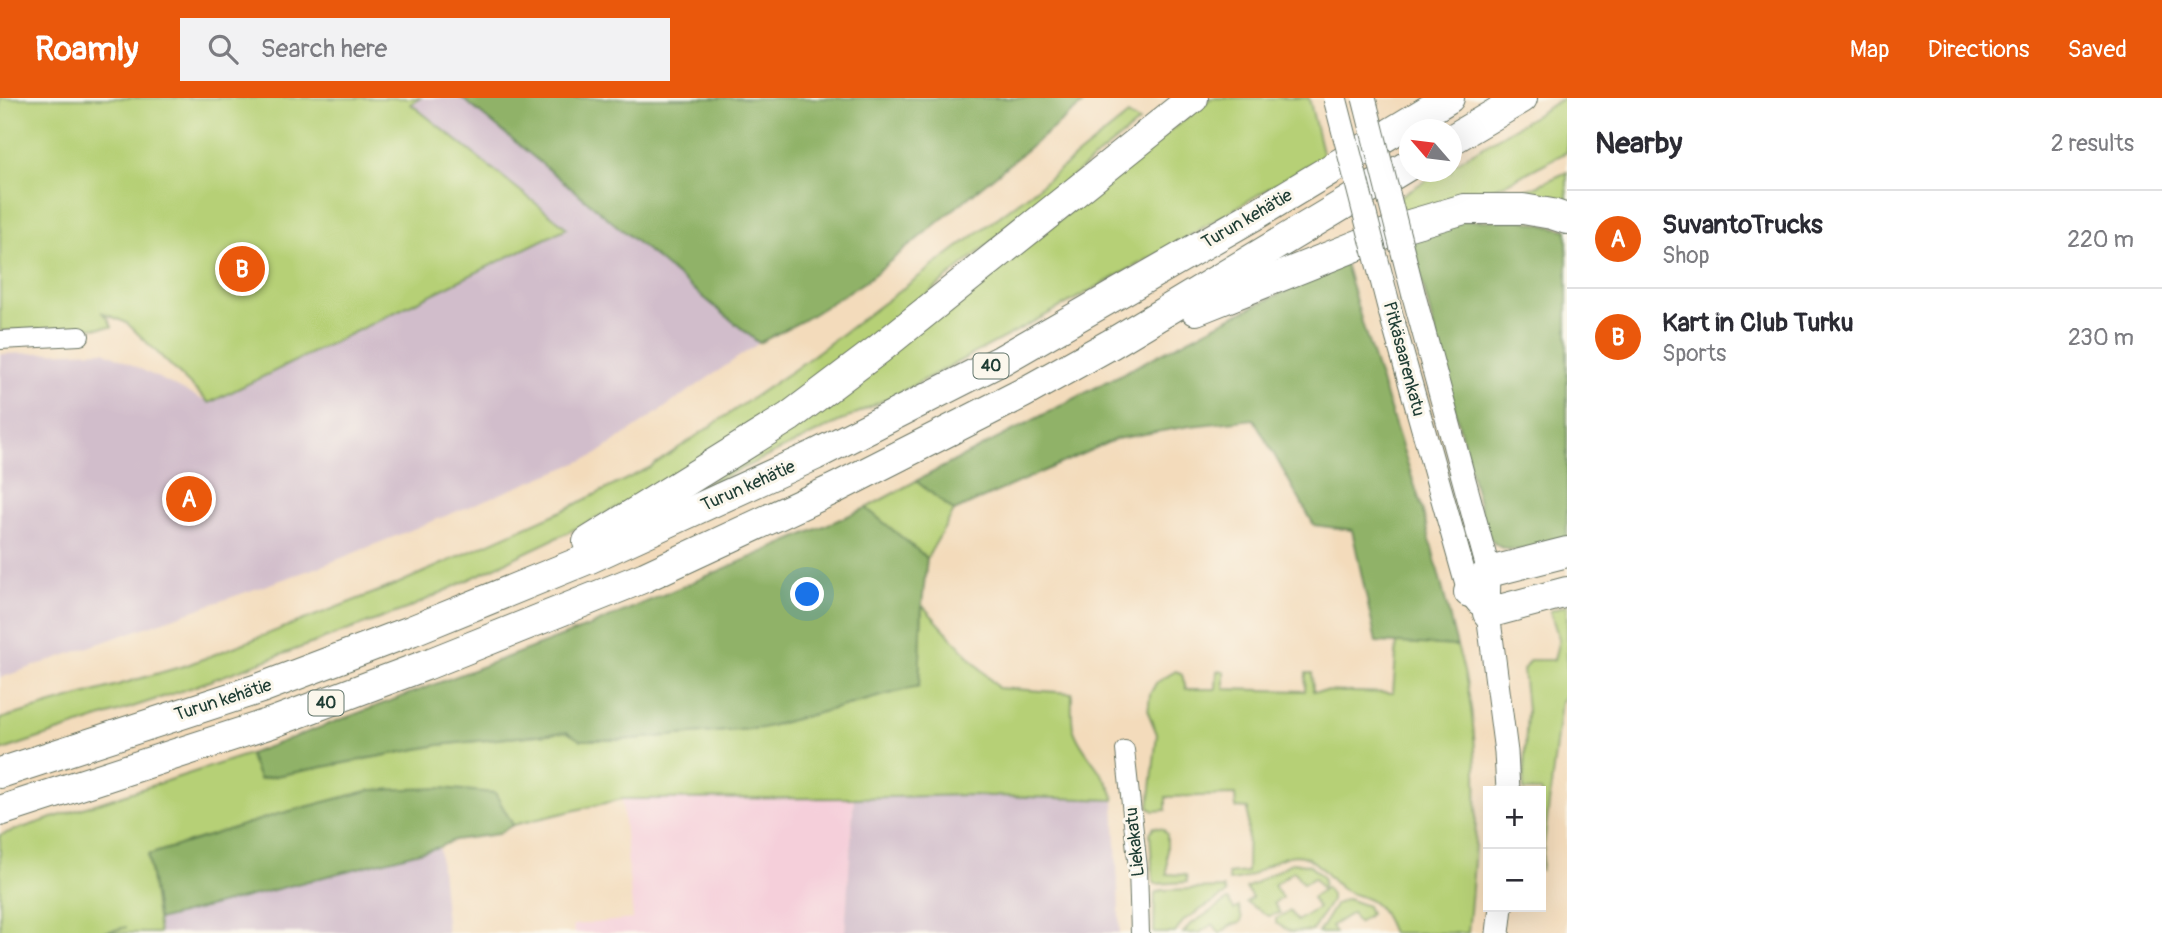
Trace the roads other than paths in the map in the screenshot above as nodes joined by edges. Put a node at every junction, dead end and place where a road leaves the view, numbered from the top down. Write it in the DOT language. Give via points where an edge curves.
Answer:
graph roads {
  1 [pos="1193,98"];
  2 [pos="1335,98"];
  3 [pos="1364,98"];
  4 [pos="1449,98"];
  5 [pos="1522,98"];
  6 [pos="1462,133"];
  7 [pos="1399,171"];
  8 [pos="1567,219"];
  9 [pos="80,336"];
  10 [pos="0,340"];
  11 [pos="1111,344"];
  12 [pos="1567,552"];
  13 [pos="511,592"];
  14 [pos="1482,592"];
  15 [pos="1567,592"];
  16 [pos="1125,751"];
  17 [pos="0,773"];
  18 [pos="1508,786"];
  19 [pos="0,811"];
  20 [pos="1500,912"];
  21 [pos="1140,933"];
  22 [pos="1498,933"];
  1 -- 13 [label="highway" via="789,417"];
  2 -- 14 [label="street, Pitkäsaarenkatu, bridge" via="1390,311"];
  3 -- 14 [label="street, Pitkäsaarenkatu, bridge"];
  4 -- 13 [label="highway, Turun kehätie / 40" via="1002,360 815,455"];
  5 -- 6 [label="highway"];
  7 -- 11 [label="highway, Turun kehätie / 40"];
  8 -- 11 [label="highway" via="1522,209 1464,209 1406,226"];
  9 -- 10 [label="street"];
  11 -- 19 [label="highway, Turun kehätie / 40" via="836,488 645,577 274,722"];
  12 -- 14 [label="highway"];
  13 -- 17 [label="highway, Turun kehätie / 40" via="261,688"];
  14 -- 15 [label="highway"];
  14 -- 18 [label="street, Pitkäsaarenkatu"];
  16 -- 21 [label="street, Liekakatu"];
  20 -- 22 [label="street"];
}
